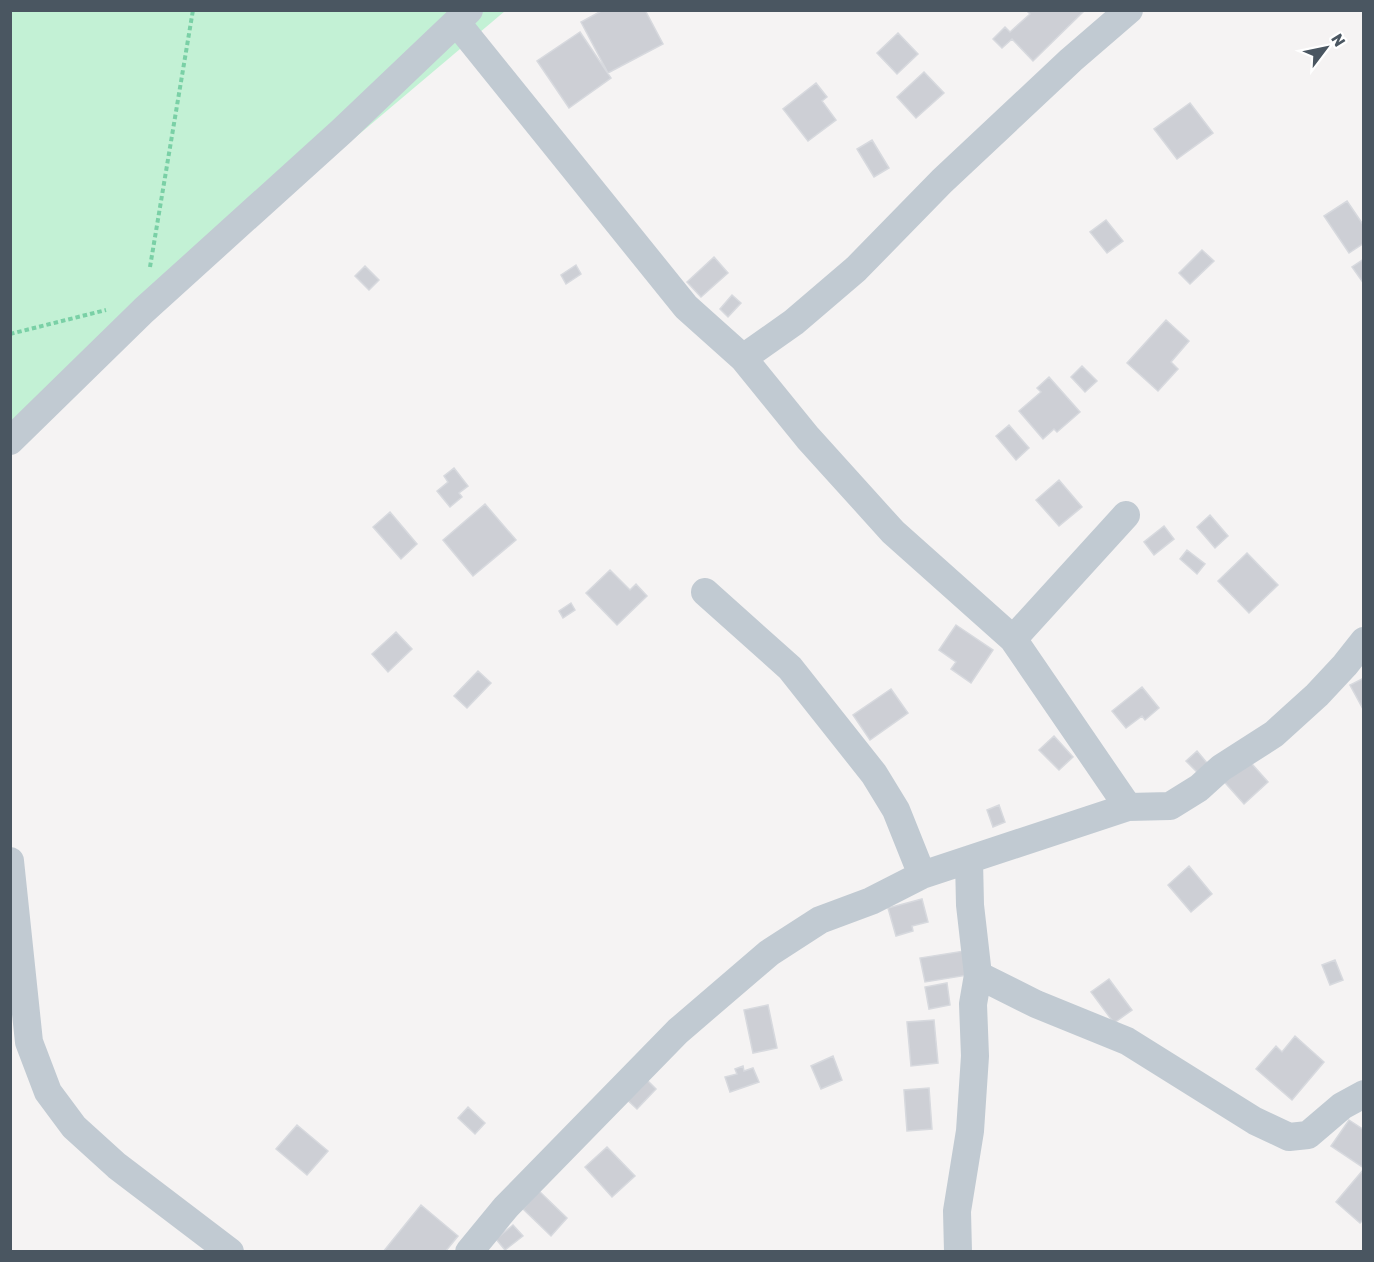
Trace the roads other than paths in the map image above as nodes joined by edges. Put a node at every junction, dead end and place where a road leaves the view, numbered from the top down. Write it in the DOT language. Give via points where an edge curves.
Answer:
graph roads {
  1 [pos="1129,10"];
  2 [pos="463,17"];
  3 [pos="145,297"];
  4 [pos="115,307"];
  5 [pos="743,358"];
  6 [pos="10,441"];
  7 [pos="1126,515"];
  8 [pos="705,592"];
  9 [pos="1013,639"];
  10 [pos="1364,641"];
  11 [pos="1128,807"];
  12 [pos="969,860"];
  13 [pos="10,861"];
  14 [pos="922,876"];
  15 [pos="978,975"];
  16 [pos="1364,1094"];
  17 [pos="230,1251"];
  18 [pos="469,1251"];
  19 [pos="958,1251"];
  1 -- 5 [label="street" via="942,181 856,269 794,322"];
  2 -- 3 [label="street" via="342,131"];
  2 -- 5 [label="street" via="686,307"];
  3 -- 4 [label="street"];
  3 -- 6 [label="street"];
  5 -- 9 [label="street" via="808,438 893,532"];
  7 -- 9 [label="street"];
  8 -- 14 [label="street" via="790,669 874,774 896,810"];
  9 -- 11 [label="street"];
  10 -- 11 [label="street" via="1300,711 1199,788 1170,806"];
  11 -- 12 [label="street"];
  12 -- 14 [label="street"];
  12 -- 15 [label="street"];
  13 -- 17 [label="street" via="29,1042 48,1092 74,1127 117,1166"];
  14 -- 18 [label="street" via="871,902 820,920 769,953 678,1031 506,1207"];
  15 -- 16 [label="street" via="1036,1004 1127,1041 1255,1121 1289,1137 1308,1135 1342,1106"];
  15 -- 19 [label="street" via="973,1004 975,1056 970,1131 957,1211"];
}
